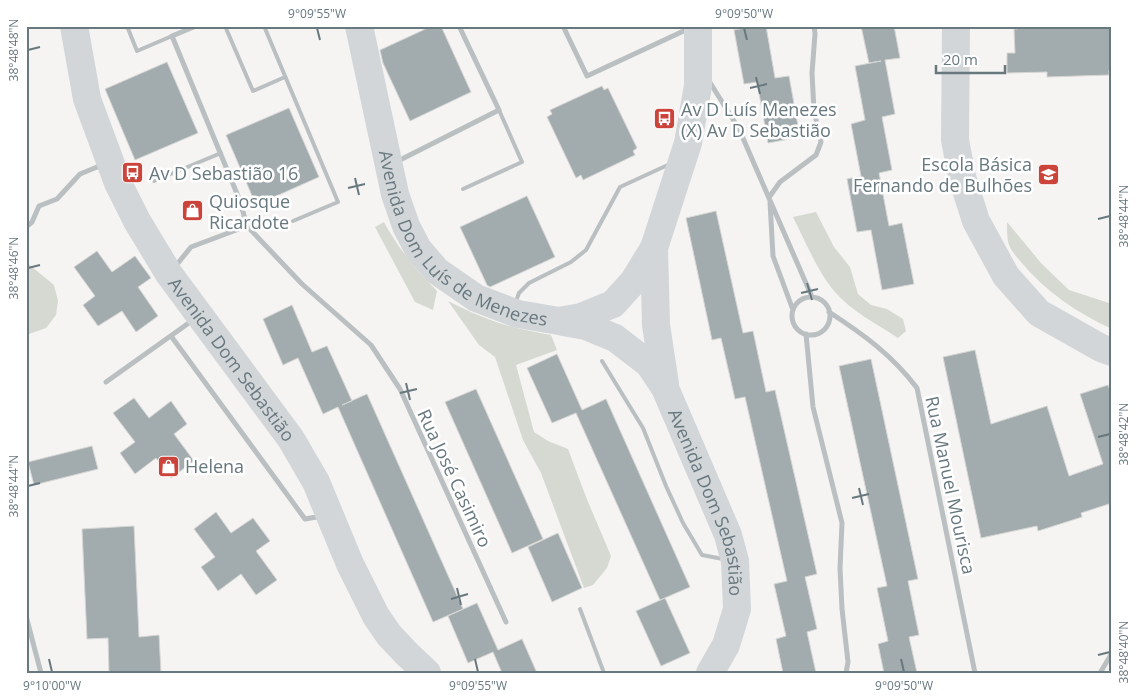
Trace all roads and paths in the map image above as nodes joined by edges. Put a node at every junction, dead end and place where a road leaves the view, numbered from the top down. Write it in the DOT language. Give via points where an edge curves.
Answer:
graph roads {
  1 [pos="74,26"];
  2 [pos="127,26"];
  3 [pos="196,26"];
  4 [pos="225,26"];
  5 [pos="264,26"];
  6 [pos="359,26"];
  7 [pos="459,26"];
  8 [pos="563,26"];
  9 [pos="692,26"];
  10 [pos="698,26"];
  11 [pos="814,26"];
  12 [pos="956,26"];
  13 [pos="172,36"];
  14 [pos="698,66"];
  15 [pos="285,77"];
  16 [pos="500,110"];
  17 [pos="221,153"];
  18 [pos="683,158"];
  19 [pos="109,161"];
  20 [pos="389,166"];
  21 [pos="154,181"];
  22 [pos="463,189"];
  23 [pos="770,196"];
  24 [pos="292,221"];
  25 [pos="246,226"];
  26 [pos="26,227"];
  27 [pos="654,248"];
  28 [pos="169,274"];
  29 [pos="812,297"];
  30 [pos="793,310"];
  31 [pos="511,312"];
  32 [pos="829,312"];
  33 [pos="200,316"];
  34 [pos="560,321"];
  35 [pos="806,334"];
  36 [pos="171,336"];
  37 [pos="1112,352"];
  38 [pos="602,360"];
  39 [pos="106,382"];
  40 [pos="665,388"];
  41 [pos="330,516"];
  42 [pos="735,561"];
  43 [pos="580,609"];
  44 [pos="26,616"];
  45 [pos="506,622"];
  46 [pos="1112,652"];
  47 [pos="41,673"];
  48 [pos="427,673"];
  49 [pos="604,673"];
  50 [pos="710,673"];
  51 [pos="846,673"];
  52 [pos="975,673"];
  53 [pos="1100,673"];
  1 -- 19 [label="street, Avenida Dom Sebastião" via="87,99"];
  2 -- 13 [label="lane" via="137,51"];
  3 -- 13 [label="street"];
  4 -- 15 [label="lane" via="253,91"];
  5 -- 15 [label="lane"];
  6 -- 20 [label="street, Avenida Dom Luís de Menezes"];
  7 -- 16 [label="street"];
  8 -- 9 [label="street" via="587,76"];
  10 -- 14 [label="street, Avenida Dom Luís de Menezes"];
  11 -- 23 [label="street" via="814,111 821,142 816,155 780,182"];
  12 -- 37 [label="street" via="955,140 962,177 976,221 1006,276 1040,313"];
  13 -- 17 [label="street"];
  14 -- 18 [label="street, Avenida Dom Luís de Menezes" via="698,86"];
  14 -- 23 [label="street" via="739,129"];
  15 -- 24 [label="lane" via="338,202"];
  16 -- 20 [label="street"];
  16 -- 22 [label="lane" via="522,162"];
  17 -- 21 [label="lane"];
  17 -- 25 [label="street" via="240,200"];
  18 -- 27 [label="street, Avenida Dom Luís de Menezes"];
  18 -- 31 [label="lane" via="620,187 586,250 572,262 529,283 519,293"];
  19 -- 26 [label="street" via="80,174 57,200 39,206"];
  19 -- 28 [label="street, Avenida Dom Sebastião" via="136,220"];
  20 -- 31 [label="street, Avenida Dom Luís de Menezes" via="406,226 418,249 437,271 476,298"];
  23 -- 29 [label="street"];
  23 -- 30 [label="street" via="773,256"];
  25 -- 28 [label="street" via="191,247"];
  25 -- 45 [label="street, Rua José Casimiro" via="302,284 370,345 400,389"];
  27 -- 34 [label="street, Avenida Dom Luís de Menezes" via="633,282 613,304 581,317"];
  27 -- 40 [label="street" via="656,325"];
  28 -- 33 [label="street, Avenida Dom Sebastião"];
  29 -- 30 [label="street" via="800,300"];
  29 -- 32 [label="street" via="823,302"];
  30 -- 35 [label="street" via="793,322 800,332"];
  31 -- 34 [label="street, Avenida Dom Luís de Menezes"];
  32 -- 35 [label="street" via="830,318 824,329"];
  32 -- 52 [label="street, Rua Manuel Mourisca" via="887,354 917,388"];
  33 -- 36 [label="street"];
  33 -- 41 [label="street, Avenida Dom Sebastião" via="291,439 316,482"];
  34 -- 40 [label="street" via="586,326 616,338 649,364"];
  35 -- 51 [label="street" via="813,406 842,523 840,568 848,662"];
  36 -- 39 [label="street"];
  36 -- 41 [label="street" via="305,519"];
  38 -- 42 [label="lane" via="643,428 683,523 702,555"];
  40 -- 42 [label="street, Avenida Dom Sebastião" via="728,535"];
  41 -- 48 [label="street, Avenida Dom Sebastião" via="376,616 389,635"];
  42 -- 50 [label="street, Avenida Dom Sebastião" via="737,609 726,645"];
  43 -- 49 [label="lane"];
  44 -- 47 [label="street"];
  46 -- 53 [label="street"];
}
